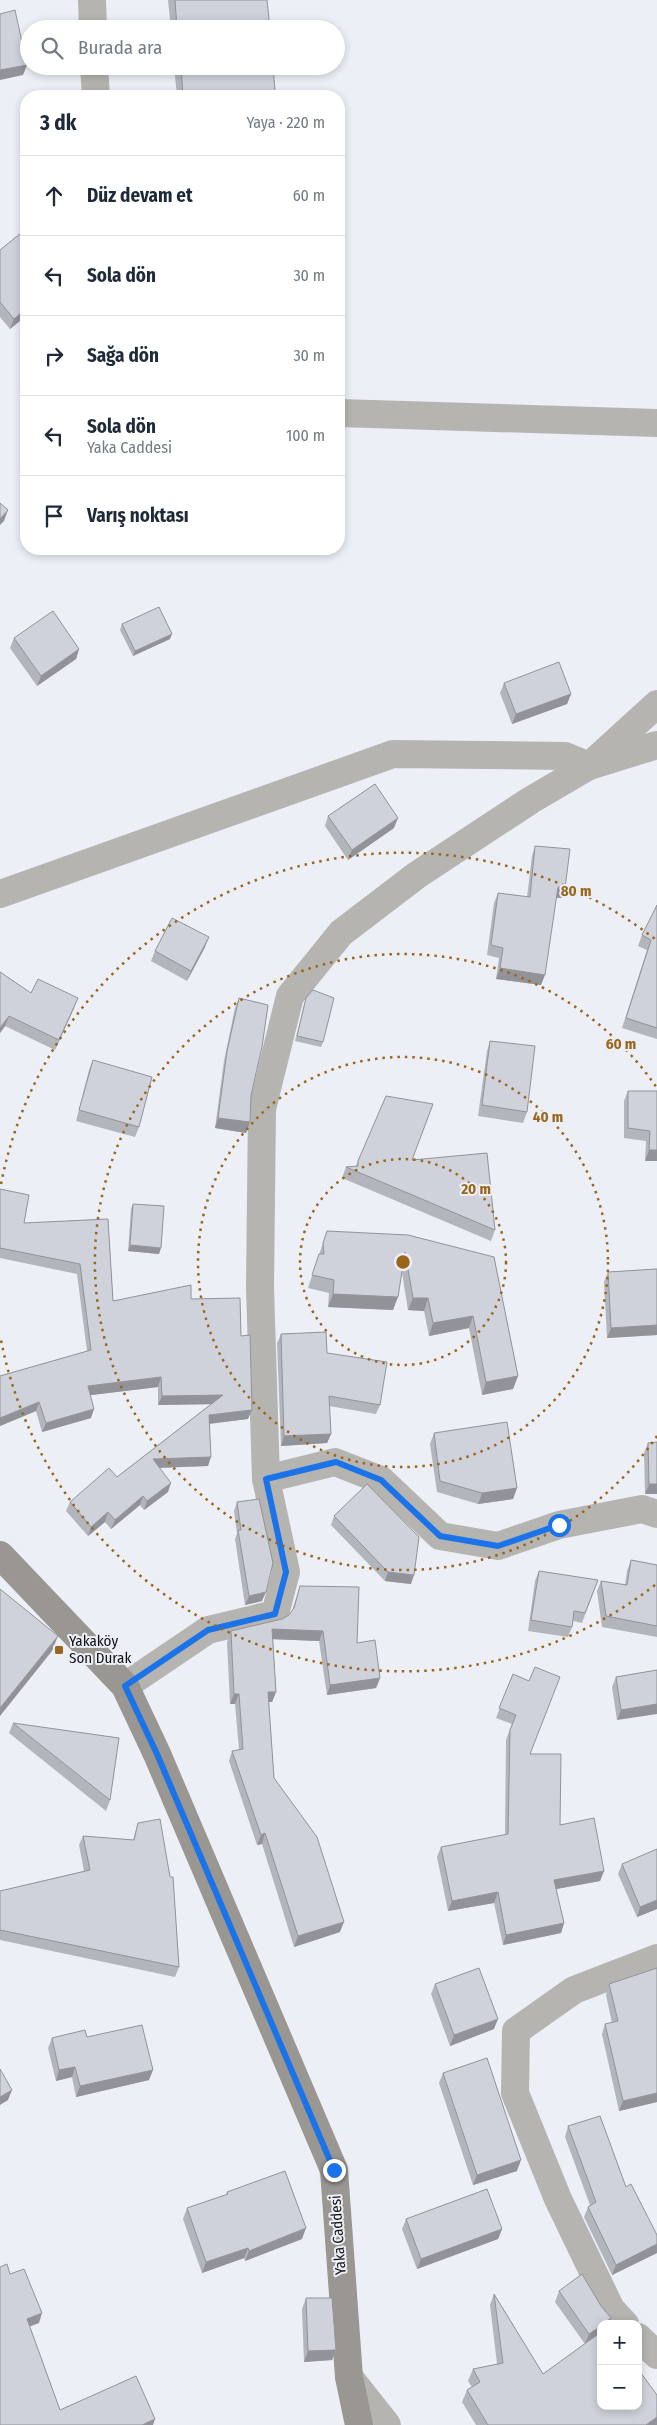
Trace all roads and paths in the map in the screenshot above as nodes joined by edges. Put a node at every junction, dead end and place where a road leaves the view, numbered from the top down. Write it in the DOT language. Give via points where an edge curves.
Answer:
graph roads {
  1 [pos="92,0"];
  2 [pos="93,20"];
  3 [pos="95,75"];
  4 [pos="96,90"];
  5 [pos="345,414"];
  6 [pos="657,423"];
  7 [pos="657,704"];
  8 [pos="657,745"];
  9 [pos="589,766"];
  10 [pos="0,894"];
  11 [pos="266,1479"];
  12 [pos="657,1514"];
  13 [pos="0,1555"];
  14 [pos="125,1686"];
  15 [pos="657,1958"];
  16 [pos="621,2320"];
  17 [pos="642,2341"];
  18 [pos="657,2355"];
  19 [pos="349,2377"];
  20 [pos="359,2425"];
  21 [pos="387,2425"];
  1 -- 2 [label="street"];
  3 -- 4 [label="street"];
  5 -- 6 [label="street"];
  7 -- 9 [label="street"];
  8 -- 9 [label="street"];
  9 -- 10 [label="street" via="565,756 393,754"];
  9 -- 11 [label="street" via="417,875 341,933 290,996 262,1109 260,1287"];
  11 -- 12 [label="street" via="336,1462 381,1480 440,1536 498,1546 559,1525 642,1510"];
  11 -- 14 [label="street" via="286,1572 275,1614 208,1630"];
  13 -- 14 [label="street, Yaka Caddesi"];
  14 -- 19 [label="street, Yaka Caddesi" via="334,2170"];
  15 -- 16 [label="street" via="574,1990 516,2031 514,2093 558,2199 611,2309"];
  17 -- 18 [label="street"];
  19 -- 20 [label="street, Yaka Caddesi"];
  19 -- 21 [label="street"];
}
